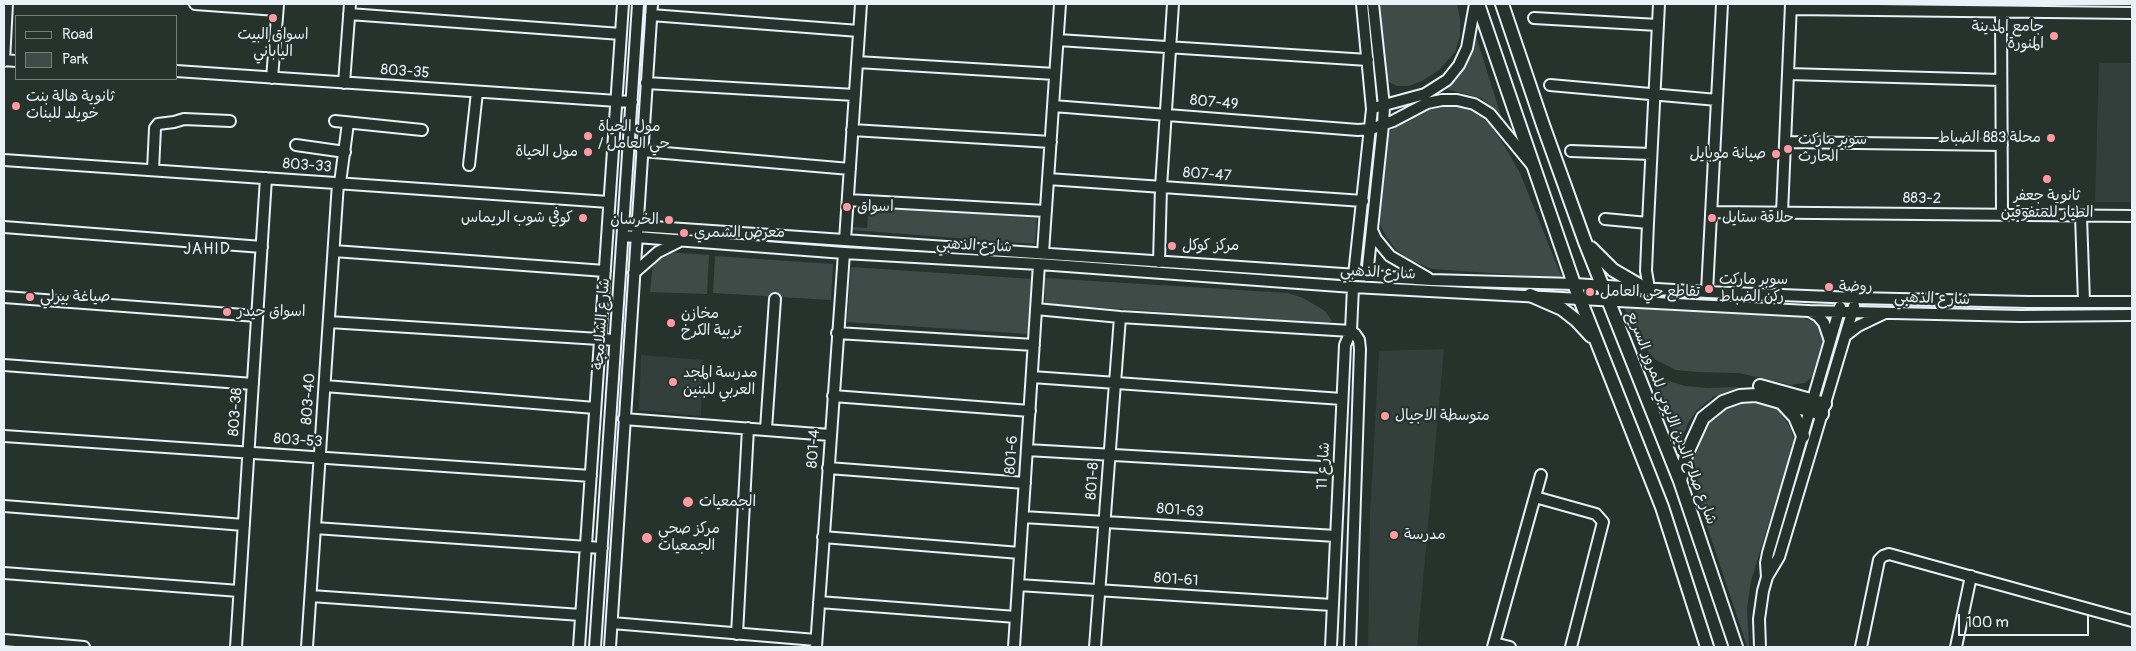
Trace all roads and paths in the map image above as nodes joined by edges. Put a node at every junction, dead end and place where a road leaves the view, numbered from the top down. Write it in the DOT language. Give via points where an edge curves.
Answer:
graph roads {
  1 [pos="7,4"];
  2 [pos="195,4"];
  3 [pos="623,4"];
  4 [pos="638,4"];
  5 [pos="652,4"];
  6 [pos="861,4"];
  7 [pos="1060,4"];
  8 [pos="1173,4"];
  9 [pos="1362,4"];
  10 [pos="1374,4"];
  11 [pos="1477,4"];
  12 [pos="1502,4"];
  13 [pos="1659,4"];
  14 [pos="1722,4"];
  15 [pos="1791,6"];
  16 [pos="278,7"];
  17 [pos="1854,7"];
  18 [pos="349,9"];
  19 [pos="2118,9"];
  20 [pos="2001,12"];
  21 [pos="2132,14"];
  22 [pos="651,15"];
  23 [pos="1534,18"];
  24 [pos="1658,25"];
  25 [pos="859,31"];
  26 [pos="621,34"];
  27 [pos="1058,40"];
  28 [pos="1170,46"];
  29 [pos="4,60"];
  30 [pos="1368,60"];
  31 [pos="857,62"];
  32 [pos="178,72"];
  33 [pos="1055,74"];
  34 [pos="1788,74"];
  35 [pos="272,78"];
  36 [pos="2002,80"];
  37 [pos="344,83"];
  38 [pos="646,83"];
  39 [pos="1550,85"];
  40 [pos="477,92"];
  41 [pos="1654,94"];
  42 [pos="855,95"];
  43 [pos="1717,100"];
  44 [pos="616,101"];
  45 [pos="632,102"];
  46 [pos="1053,106"];
  47 [pos="1384,106"];
  48 [pos="1372,109"];
  49 [pos="1166,114"];
  50 [pos="230,121"];
  51 [pos="335,121"];
  52 [pos="348,123"];
  53 [pos="1383,125"];
  54 [pos="1371,129"];
  55 [pos="422,130"];
  56 [pos="852,130"];
  57 [pos="1051,142"];
  58 [pos="1785,142"];
  59 [pos="296,145"];
  60 [pos="2002,145"];
  61 [pos="642,151"];
  62 [pos="1571,151"];
  63 [pos="345,152"];
  64 [pos="1651,154"];
  65 [pos="4,160"];
  66 [pos="469,165"];
  67 [pos="1534,167"];
  68 [pos="850,169"];
  69 [pos="152,170"];
  70 [pos="266,178"];
  71 [pos="1048,179"];
  72 [pos="339,183"];
  73 [pos="1161,187"];
  74 [pos="848,200"];
  75 [pos="1363,201"];
  76 [pos="609,202"];
  77 [pos="1046,211"];
  78 [pos="1711,212"];
  79 [pos="1782,213"];
  80 [pos="2002,215"];
  81 [pos="2080,216"];
  82 [pos="2132,216"];
  83 [pos="1605,219"];
  84 [pos="1648,223"];
  85 [pos="624,225"];
  86 [pos="638,226"];
  87 [pos="4,228"];
  88 [pos="1372,229"];
  89 [pos="623,236"];
  90 [pos="637,238"];
  91 [pos="845,240"];
  92 [pos="678,242"];
  93 [pos="1585,242"];
  94 [pos="262,247"];
  95 [pos="334,251"];
  96 [pos="844,253"];
  97 [pos="1043,253"];
  98 [pos="1159,262"];
  99 [pos="1039,264"];
  100 [pos="605,271"];
  101 [pos="634,273"];
  102 [pos="1354,275"];
  103 [pos="1367,276"];
  104 [pos="1431,280"];
  105 [pos="1574,284"];
  106 [pos="1603,286"];
  107 [pos="1353,287"];
  108 [pos="1647,288"];
  109 [pos="1707,292"];
  110 [pos="1530,295"];
  111 [pos="4,297"];
  112 [pos="1580,298"];
  113 [pos="1842,298"];
  114 [pos="1856,298"];
  115 [pos="775,299"];
  116 [pos="1608,299"];
  117 [pos="2084,302"];
  118 [pos="2132,302"];
  119 [pos="1036,309"];
  120 [pos="1808,311"];
  121 [pos="1839,311"];
  122 [pos="1852,312"];
  123 [pos="1886,312"];
  124 [pos="2132,315"];
  125 [pos="257,316"];
  126 [pos="1120,317"];
  127 [pos="329,322"];
  128 [pos="1351,331"];
  129 [pos="837,333"];
  130 [pos="1845,336"];
  131 [pos="600,339"];
  132 [pos="615,340"];
  133 [pos="1034,345"];
  134 [pos="1598,346"];
  135 [pos="1830,347"];
  136 [pos="4,365"];
  137 [pos="1032,377"];
  138 [pos="1115,382"];
  139 [pos="253,384"];
  140 [pos="325,386"];
  141 [pos="1760,386"];
  142 [pos="833,396"];
  143 [pos="1342,399"];
  144 [pos="1780,401"];
  145 [pos="1818,407"];
  146 [pos="595,408"];
  147 [pos="1030,411"];
  148 [pos="624,419"];
  149 [pos="748,428"];
  150 [pos="766,429"];
  151 [pos="830,435"];
  152 [pos="4,436"];
  153 [pos="1803,436"];
  154 [pos="1027,450"];
  155 [pos="248,453"];
  156 [pos="1110,455"];
  157 [pos="320,458"];
  158 [pos="828,468"];
  159 [pos="1339,468"];
  160 [pos="1541,475"];
  161 [pos="590,476"];
  162 [pos="1680,481"];
  163 [pos="1025,482"];
  164 [pos="1535,497"];
  165 [pos="4,506"];
  166 [pos="1023,517"];
  167 [pos="1105,521"];
  168 [pos="244,525"];
  169 [pos="315,528"];
  170 [pos="1336,536"];
  171 [pos="824,537"];
  172 [pos="586,547"];
  173 [pos="602,548"];
  174 [pos="1020,553"];
  175 [pos="4,574"];
  176 [pos="1971,576"];
  177 [pos="1767,578"];
  178 [pos="1018,585"];
  179 [pos="1100,590"];
  180 [pos="239,591"];
  181 [pos="311,596"];
  182 [pos="819,602"];
  183 [pos="1332,605"];
  184 [pos="581,615"];
  185 [pos="1016,616"];
  186 [pos="2132,621"];
  187 [pos="612,623"];
  188 [pos="737,634"];
  189 [pos="4,640"];
  190 [pos="1331,642"];
  191 [pos="1350,643"];
  192 [pos="816,644"];
  193 [pos="1494,645"];
  194 [pos="84,647"];
  195 [pos="236,647"];
  196 [pos="308,647"];
  197 [pos="579,647"];
  198 [pos="595,647"];
  199 [pos="610,647"];
  200 [pos="1014,647"];
  201 [pos="1095,647"];
  202 [pos="1510,647"];
  203 [pos="1570,647"];
  204 [pos="1707,647"];
  205 [pos="1736,647"];
  206 [pos="1760,647"];
  207 [pos="1861,647"];
  208 [pos="1956,647"];
  1 -- 29 [label="street"];
  2 -- 16 [label="street"];
  3 -- 26 [label="street"];
  4 -- 45 [label="street, شارع الشلامجة"];
  5 -- 22 [label="street, شارع الشلامجة"];
  6 -- 25 [label="street"];
  7 -- 27 [label="street"];
  8 -- 28 [label="street"];
  9 -- 30 [label="street"];
  10 -- 47 [label="street"];
  11 -- 47 [label="street" via="1467,48 1453,72 1425,94"];
  11 -- 67 [label="main road"];
  12 -- 93 [label="main road, شارع صلاح الدين الايوبي للمرور السريع"];
  13 -- 24 [label="street"];
  14 -- 43 [label="street"];
  15 -- 17 [label="street"];
  15 -- 34 [label="street"];
  16 -- 35 [label="street"];
  17 -- 20 [label="street"];
  18 -- 26 [label="street"];
  18 -- 37 [label="street"];
  19 -- 20 [label="street"];
  19 -- 21 [label="street"];
  20 -- 36 [label="street"];
  22 -- 25 [label="street"];
  22 -- 38 [label="street, شارع الشلامجة"];
  23 -- 24 [label="street"];
  24 -- 41 [label="street"];
  25 -- 31 [label="street"];
  26 -- 44 [label="street"];
  27 -- 28 [label="street"];
  27 -- 33 [label="street"];
  28 -- 30 [label="street"];
  28 -- 49 [label="street"];
  30 -- 48 [label="street"];
  31 -- 33 [label="street"];
  31 -- 42 [label="street"];
  32 -- 35 [label="street, 803-35"];
  33 -- 46 [label="street"];
  34 -- 36 [label="street"];
  34 -- 58 [label="street"];
  35 -- 37 [label="street, 803-35"];
  36 -- 60 [label="street"];
  37 -- 40 [label="street, 803-35"];
  38 -- 42 [label="street"];
  38 -- 61 [label="street, شارع الشلامجة"];
  39 -- 41 [label="street"];
  40 -- 44 [label="street, 803-35"];
  40 -- 66 [label="street"];
  41 -- 43 [label="street"];
  41 -- 64 [label="street"];
  42 -- 56 [label="street"];
  43 -- 78 [label="street"];
  44 -- 45 [label="street, 803-35"];
  44 -- 76 [label="street"];
  45 -- 85 [label="street, شارع الشلامجة"];
  46 -- 49 [label="street, 807-49"];
  46 -- 57 [label="street"];
  47 -- 48 [label="street"];
  47 -- 53 [label="street"];
  48 -- 54 [label="street"];
  49 -- 54 [label="street, 807-49"];
  49 -- 73 [label="street"];
  50 -- 69 [label="street" via="184,119 156,125"];
  51 -- 52 [label="street"];
  52 -- 55 [label="street"];
  52 -- 63 [label="street, 803-40"];
  53 -- 54 [label="street, 807-49"];
  53 -- 67 [label="street, 807-49" via="1435,101 1465,102 1490,114"];
  53 -- 88 [label="street"];
  54 -- 75 [label="street"];
  56 -- 57 [label="street"];
  56 -- 68 [label="street"];
  57 -- 71 [label="street"];
  58 -- 60 [label="street"];
  58 -- 79 [label="street"];
  59 -- 63 [label="street"];
  60 -- 80 [label="street"];
  61 -- 68 [label="street"];
  61 -- 86 [label="street, شارع الشلامجة"];
  62 -- 64 [label="street"];
  63 -- 72 [label="street, 803-40"];
  64 -- 84 [label="street"];
  65 -- 69 [label="street, 803-33"];
  67 -- 105 [label="main road"];
  68 -- 74 [label="street"];
  69 -- 70 [label="street, 803-33"];
  70 -- 72 [label="street, 803-33"];
  70 -- 94 [label="street, 803-38"];
  71 -- 73 [label="street, 807-47"];
  71 -- 77 [label="street"];
  72 -- 76 [label="street, 803-33"];
  72 -- 95 [label="street, 803-40"];
  73 -- 75 [label="street, 807-47"];
  73 -- 98 [label="street"];
  74 -- 77 [label="street"];
  74 -- 91 [label="street"];
  75 -- 102 [label="street"];
  76 -- 100 [label="street"];
  77 -- 97 [label="street"];
  78 -- 79 [label="street, 883-2"];
  78 -- 109 [label="street"];
  79 -- 80 [label="street, 883-2"];
  80 -- 81 [label="street, 883-2"];
  81 -- 82 [label="street, 883-2"];
  81 -- 117 [label="street"];
  83 -- 84 [label="street"];
  84 -- 108 [label="street"];
  85 -- 86 [label="street, شارع الذهبي"];
  85 -- 89 [label="street, شارع الشلامجة"];
  86 -- 90 [label="street, شارع الشلامجة"];
  86 -- 91 [label="street, شارع الذهبي"];
  87 -- 94 [label="street"];
  88 -- 103 [label="street"];
  88 -- 104 [label="street" via="1390,256"];
  89 -- 90 [label="street, شارع الذهبي"];
  89 -- 132 [label="street, شارع الشلامجة"];
  90 -- 92 [label="street, شارع الذهبي"];
  90 -- 101 [label="street, شارع الشلامجة"];
  91 -- 97 [label="street, شارع الذهبي"];
  92 -- 96 [label="street, شارع الذهبي"];
  92 -- 101 [label="street" via="654,255"];
  93 -- 106 [label="main road, شارع صلاح الدين الايوبي للمرور السريع"];
  93 -- 108 [label="main road" via="1613,270"];
  94 -- 125 [label="street, 803-38"];
  95 -- 100 [label="street"];
  95 -- 127 [label="street, 803-40"];
  96 -- 99 [label="street, شارع الذهبي"];
  96 -- 129 [label="street, 801-4"];
  97 -- 98 [label="street, شارع الذهبي"];
  98 -- 102 [label="street, شارع الذهبي"];
  99 -- 107 [label="street, شارع الذهبي"];
  99 -- 119 [label="street, 801-6"];
  100 -- 131 [label="street"];
  101 -- 148 [label="street, شارع الشلامجة"];
  102 -- 103 [label="street, شارع الذهبي"];
  103 -- 104 [label="street, شارع الذهبي"];
  104 -- 105 [label="street, شارع الذهبي"];
  105 -- 106 [label="street, شارع الذهبي"];
  105 -- 112 [label="main road"];
  106 -- 108 [label="street, شارع الذهبي"];
  106 -- 116 [label="main road, شارع صلاح الدين الايوبي للمرور السريع"];
  107 -- 110 [label="street, شارع الذهبي"];
  107 -- 128 [label="street, شارع 11"];
  108 -- 109 [label="street, شارع الذهبي"];
  109 -- 113 [label="street, شارع الذهبي"];
  110 -- 112 [label="street, شارع الذهبي"];
  110 -- 134 [label="main road" via="1569,314"];
  111 -- 125 [label="street"];
  112 -- 116 [label="street, شارع الذهبي"];
  112 -- 134 [label="main road"];
  113 -- 114 [label="street, شارع الذهبي"];
  113 -- 121 [label="street"];
  114 -- 117 [label="street, شارع الذهبي"];
  114 -- 122 [label="street"];
  115 -- 150 [label="street"];
  116 -- 120 [label="street, شارع الذهبي"];
  116 -- 162 [label="main road, شارع صلاح الدين الايوبي للمرور السريع"];
  117 -- 118 [label="street, شارع الذهبي"];
  119 -- 126 [label="street"];
  119 -- 133 [label="street, 801-6"];
  120 -- 121 [label="street, شارع الذهبي"];
  120 -- 135 [label="street" via="1824,323"];
  121 -- 122 [label="street, شارع الذهبي"];
  121 -- 135 [label="street"];
  122 -- 123 [label="street, شارع الذهبي"];
  122 -- 130 [label="street"];
  123 -- 124 [label="street, شارع الذهبي"];
  123 -- 130 [label="street"];
  125 -- 139 [label="street, 803-38"];
  126 -- 128 [label="street"];
  126 -- 138 [label="street, 801-8"];
  127 -- 131 [label="street"];
  127 -- 140 [label="street, 803-40"];
  128 -- 143 [label="street, شارع 11" via="1345,345"];
  128 -- 191 [label="street" via="1358,337 1360,349"];
  129 -- 133 [label="street"];
  129 -- 142 [label="street, 801-4"];
  130 -- 145 [label="street"];
  131 -- 132 [label="street"];
  131 -- 146 [label="street"];
  132 -- 173 [label="street, شارع الشلامجة"];
  133 -- 137 [label="street, 801-6"];
  134 -- 204 [label="main road" via="1662,507"];
  135 -- 145 [label="street"];
  136 -- 139 [label="street"];
  137 -- 138 [label="street"];
  137 -- 147 [label="street, 801-6"];
  138 -- 143 [label="street"];
  138 -- 156 [label="street, 801-8"];
  139 -- 155 [label="street, 803-38"];
  140 -- 146 [label="street"];
  140 -- 157 [label="street, 803-40"];
  141 -- 145 [label="main road"];
  142 -- 147 [label="street"];
  142 -- 151 [label="street, 801-4"];
  143 -- 159 [label="street, شارع 11"];
  144 -- 145 [label="main road"];
  144 -- 153 [label="main road" via="1795,417"];
  144 -- 162 [label="main road" via="1745,395 1716,406 1696,430"];
  145 -- 153 [label="street"];
  145 -- 177 [label="street" via="1779,557"];
  146 -- 161 [label="street"];
  147 -- 154 [label="street, 801-6"];
  148 -- 149 [label="street"];
  148 -- 187 [label="street, شارع الشلامجة"];
  149 -- 150 [label="street"];
  149 -- 188 [label="street"];
  150 -- 151 [label="street"];
  151 -- 158 [label="street, 801-4"];
  152 -- 155 [label="street, 803-53"];
  153 -- 177 [label="street" via="1767,558"];
  154 -- 156 [label="street"];
  154 -- 163 [label="street, 801-6"];
  155 -- 157 [label="street, 803-53"];
  155 -- 168 [label="street, 803-38"];
  156 -- 159 [label="street"];
  156 -- 167 [label="street, 801-8"];
  157 -- 161 [label="street, 803-53"];
  157 -- 169 [label="street, 803-40"];
  158 -- 163 [label="street"];
  158 -- 171 [label="street, 801-4"];
  159 -- 170 [label="street, شارع 11"];
  160 -- 164 [label="street"];
  161 -- 172 [label="street"];
  162 -- 205 [label="main road, شارع صلاح الدين الايوبي للمرور السريع"];
  163 -- 166 [label="street, 801-6"];
  164 -- 193 [label="street"];
  164 -- 203 [label="street" via="1596,514 1602,522"];
  165 -- 168 [label="street"];
  166 -- 167 [label="street, 801-63"];
  166 -- 174 [label="street, 801-6"];
  167 -- 170 [label="street, 801-63"];
  167 -- 179 [label="street, 801-8"];
  168 -- 180 [label="street, 803-38"];
  169 -- 172 [label="street"];
  169 -- 181 [label="street, 803-40"];
  170 -- 183 [label="street, شارع 11"];
  171 -- 174 [label="street"];
  171 -- 182 [label="street, 801-4"];
  172 -- 173 [label="street"];
  172 -- 184 [label="street"];
  173 -- 198 [label="street, شارع الشلامجة"];
  174 -- 178 [label="street, 801-6"];
  175 -- 180 [label="street"];
  176 -- 186 [label="street"];
  176 -- 207 [label="street" via="1892,554 1883,556 1879,560"];
  176 -- 208 [label="street"];
  177 -- 206 [label="street" via="1759,619"];
  178 -- 179 [label="street, 801-61"];
  178 -- 185 [label="street, 801-6"];
  179 -- 183 [label="street, 801-61"];
  179 -- 201 [label="street, 801-8"];
  180 -- 195 [label="street, 803-38"];
  181 -- 184 [label="street"];
  181 -- 196 [label="street, 803-40"];
  182 -- 185 [label="street"];
  182 -- 192 [label="street, 801-4"];
  183 -- 190 [label="street, شارع 11"];
  184 -- 197 [label="street"];
  185 -- 200 [label="street, 801-6"];
  187 -- 188 [label="street"];
  187 -- 199 [label="street, شارع الشلامجة"];
  188 -- 192 [label="street"];
  189 -- 194 [label="street"];
  190 -- 191 [label="street"];
  193 -- 202 [label="street"];
}
